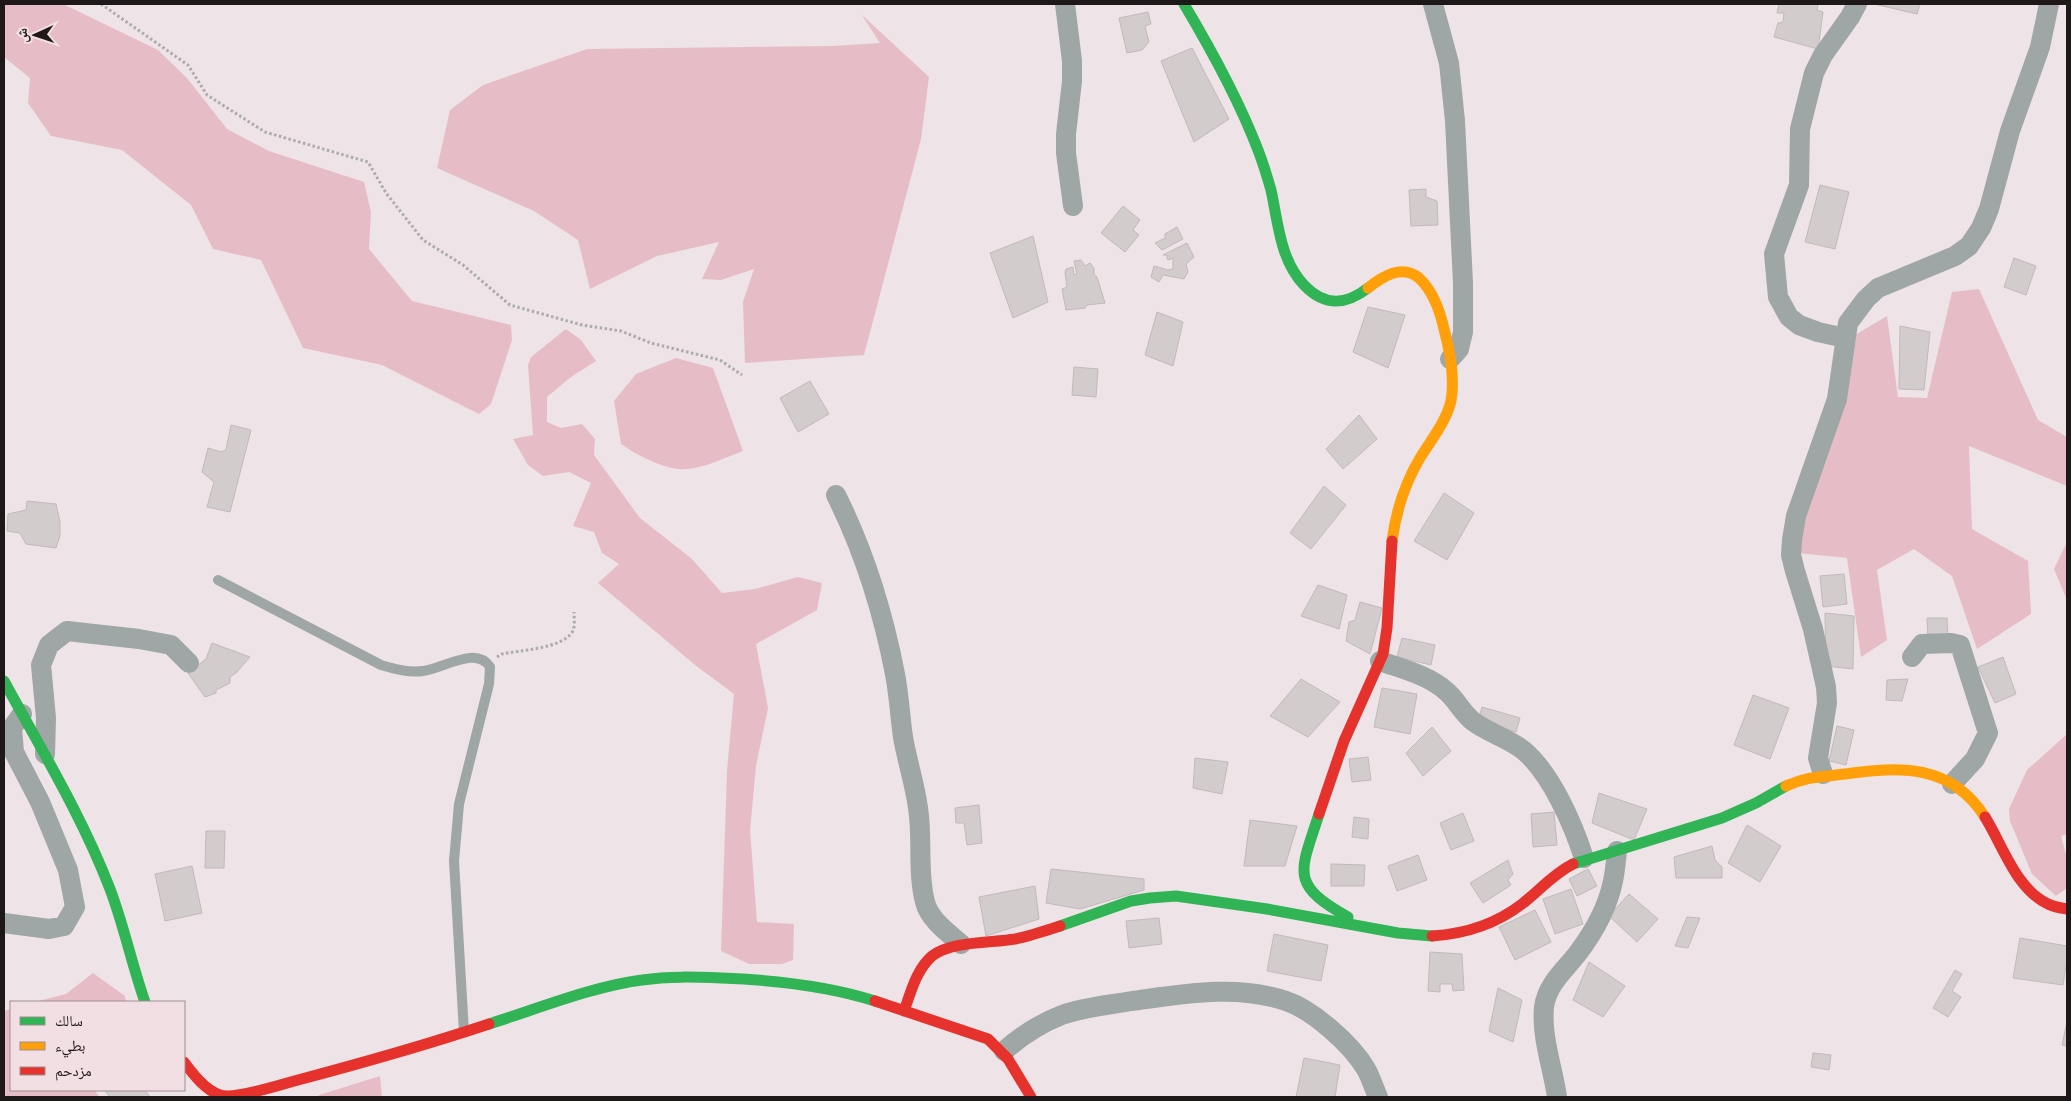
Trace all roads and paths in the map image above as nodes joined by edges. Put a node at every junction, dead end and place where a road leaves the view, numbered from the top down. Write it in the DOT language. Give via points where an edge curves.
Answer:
graph roads {
  1 [pos="101,4"];
  2 [pos="1065,4"];
  3 [pos="1184,4"];
  4 [pos="1433,4"];
  5 [pos="1856,4"];
  6 [pos="2049,4"];
  7 [pos="1073,206"];
  8 [pos="1845,338"];
  9 [pos="1450,358"];
  10 [pos="742,376"];
  11 [pos="836,495"];
  12 [pos="218,580"];
  13 [pos="574,612"];
  14 [pos="1912,657"];
  15 [pos="1380,661"];
  16 [pos="189,663"];
  17 [pos="488,663"];
  18 [pos="4,681"];
  19 [pos="22,714"];
  20 [pos="45,756"];
  21 [pos="1823,774"];
  22 [pos="1952,784"];
  23 [pos="1617,851"];
  24 [pos="1584,858"];
  25 [pos="2067,909"];
  26 [pos="4,923"];
  27 [pos="1362,926"];
  28 [pos="962,944"];
  29 [pos="145,1001"];
  30 [pos="904,1011"];
  31 [pos="464,1033"];
  32 [pos="1004,1051"];
  33 [pos="185,1063"];
  34 [pos="221,1097"];
  35 [pos="1031,1097"];
  36 [pos="1378,1097"];
  37 [pos="1558,1097"];
  1 -- 10 [label="path" via="188,64 207,95 264,132 368,162 386,193 423,240 462,265 510,305 582,325 621,331 651,343 720,360"];
  2 -- 7 [label="street" via="1072,61 1066,153"];
  3 -- 9 [label="street" via="1226,76 1266,172 1290,267 1305,285 1325,300 1335,302 1347,301 1388,274 1401,270 1414,273 1432,292"];
  4 -- 9 [label="street" via="1449,63 1455,121 1463,332 1458,349"];
  5 -- 8 [label="street" via="1814,73 1800,129 1799,186 1774,254 1778,297 1788,317 1800,325"];
  6 -- 8 [label="street" via="2040,47 1981,228 1969,246 1955,256 1878,288 1854,314"];
  8 -- 21 [label="street" via="1837,399 1796,516 1791,555 1826,687 1827,703 1818,758"];
  9 -- 15 [label="street" via="1452,390 1447,411 1415,468 1396,520 1388,626"];
  11 -- 28 [label="street" via="864,558 888,642 918,808 925,903 947,933"];
  12 -- 17 [label="lane" via="381,665 400,671 437,669 467,658 480,657"];
  13 -- 17 [label="path" via="575,625 570,634 551,645 502,654"];
  14 -- 22 [label="street" via="1922,644 1951,642 1960,645 1988,733 1975,759"];
  15 -- 24 [label="street" via="1435,683 1479,725 1524,751 1539,767 1570,819"];
  15 -- 27 [label="street" via="1324,794 1304,873 1310,892"];
  16 -- 20 [label="street" via="171,645 67,631 49,645 41,665 46,718"];
  17 -- 31 [label="lane" via="490,684 459,804 454,861"];
  18 -- 19 [label="street"];
  19 -- 20 [label="street"];
  19 -- 26 [label="street" via="12,728 14,752 40,802 68,870 75,907 64,926 49,929"];
  20 -- 29 [label="street" via="110,888 134,975"];
  21 -- 22 [label="street" via="1830,776 1891,768 1916,770"];
  21 -- 23 [label="street" via="1798,780 1723,818"];
  22 -- 25 [label="street" via="1977,805 2032,894 2045,904"];
  23 -- 24 [label="street"];
  23 -- 37 [label="street" via="1607,900 1578,953 1549,990 1544,1006"];
  24 -- 27 [label="street" via="1547,880 1512,912 1464,931 1418,935"];
  27 -- 28 [label="street" via="1260,906 1173,896 1121,904 1016,938"];
  28 -- 30 [label="street" via="945,948 928,958 920,969"];
  30 -- 31 [label="street" via="856,995 806,984 685,978 642,980 608,986"];
  30 -- 32 [label="street" via="988,1039"];
  31 -- 34 [label="street" via="266,1088"];
  32 -- 35 [label="street"];
  32 -- 36 [label="street" via="1016,1040 1062,1015 1100,1006 1204,992 1252,994 1288,1002 1319,1020 1348,1045 1366,1069"];
  33 -- 34 [label="street" via="196,1078"];
}
